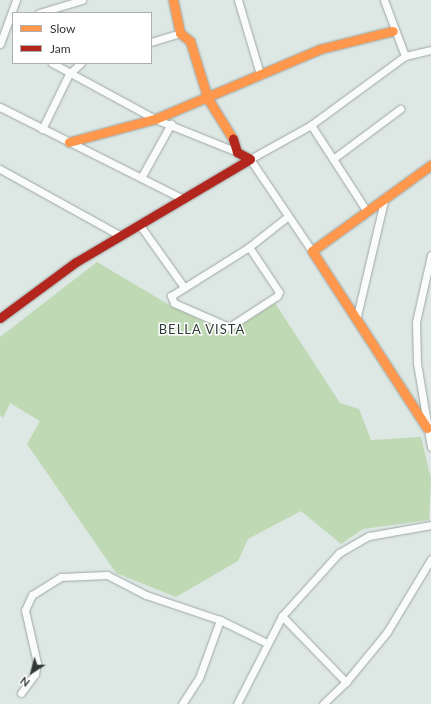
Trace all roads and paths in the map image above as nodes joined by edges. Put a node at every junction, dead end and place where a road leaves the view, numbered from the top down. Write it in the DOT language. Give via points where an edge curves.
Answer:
graph roads {
  1 [pos="16,0"];
  2 [pos="82,0"];
  3 [pos="173,0"];
  4 [pos="238,0"];
  5 [pos="384,0"];
  6 [pos="14,12"];
  7 [pos="42,12"];
  8 [pos="11,26"];
  9 [pos="393,31"];
  10 [pos="180,33"];
  11 [pos="152,42"];
  12 [pos="0,44"];
  13 [pos="431,50"];
  14 [pos="404,56"];
  15 [pos="54,64"];
  16 [pos="80,64"];
  17 [pos="69,74"];
  18 [pos="260,74"];
  19 [pos="208,100"];
  20 [pos="0,107"];
  21 [pos="400,109"];
  22 [pos="155,118"];
  23 [pos="171,124"];
  24 [pos="311,125"];
  25 [pos="42,128"];
  26 [pos="69,142"];
  27 [pos="237,152"];
  28 [pos="333,159"];
  29 [pos="250,160"];
  30 [pos="431,165"];
  31 [pos="0,169"];
  32 [pos="142,176"];
  33 [pos="385,195"];
  34 [pos="181,198"];
  35 [pos="366,210"];
  36 [pos="287,217"];
  37 [pos="139,224"];
  38 [pos="119,234"];
  39 [pos="249,247"];
  40 [pos="312,251"];
  41 [pos="431,255"];
  42 [pos="184,288"];
  43 [pos="357,316"];
  44 [pos="0,318"];
  45 [pos="427,428"];
  46 [pos="431,447"];
  47 [pos="431,525"];
  48 [pos="431,559"];
  49 [pos="282,616"];
  50 [pos="220,620"];
  51 [pos="267,643"];
  52 [pos="346,682"];
  53 [pos="21,693"];
  54 [pos="182,704"];
  55 [pos="236,704"];
  56 [pos="323,704"];
  1 -- 6 [label="street"];
  2 -- 7 [label="street"];
  3 -- 10 [label="street"];
  4 -- 18 [label="street"];
  5 -- 9 [label="street"];
  8 -- 12 [label="street"];
  9 -- 14 [label="street"];
  9 -- 18 [label="street" via="320,49"];
  10 -- 11 [label="street"];
  10 -- 19 [label="street" via="190,41"];
  13 -- 14 [label="street"];
  14 -- 24 [label="street"];
  15 -- 17 [label="street"];
  16 -- 17 [label="street"];
  17 -- 22 [label="street"];
  17 -- 25 [label="street"];
  18 -- 19 [label="street"];
  19 -- 22 [label="street"];
  19 -- 27 [label="street" via="232,136"];
  20 -- 25 [label="street"];
  21 -- 28 [label="street"];
  22 -- 23 [label="street"];
  22 -- 26 [label="street"];
  23 -- 27 [label="street"];
  23 -- 32 [label="street"];
  24 -- 28 [label="street"];
  24 -- 29 [label="street"];
  25 -- 26 [label="street"];
  26 -- 32 [label="street"];
  27 -- 29 [label="street"];
  28 -- 35 [label="street"];
  29 -- 34 [label="street"];
  29 -- 36 [label="street"];
  30 -- 33 [label="street"];
  31 -- 38 [label="street"];
  32 -- 34 [label="street"];
  33 -- 35 [label="street"];
  33 -- 43 [label="street"];
  34 -- 37 [label="street"];
  35 -- 40 [label="street"];
  36 -- 39 [label="street"];
  36 -- 40 [label="street"];
  37 -- 38 [label="street"];
  37 -- 42 [label="street"];
  38 -- 44 [label="street"];
  39 -- 42 [label="street"];
  39 -- 42 [label="street" via="279,294 232,326 221,326 174,303 172,296"];
  40 -- 43 [label="street"];
  41 -- 45 [label="street" via="416,322 417,363"];
  43 -- 45 [label="street"];
  45 -- 46 [label="street"];
  47 -- 49 [label="street" via="383,532 354,542 317,576"];
  48 -- 52 [label="street" via="387,632"];
  49 -- 51 [label="street"];
  49 -- 52 [label="street"];
  50 -- 51 [label="street"];
  50 -- 53 [label="street" via="146,594 107,575 61,577 32,595 25,610 37,663 35,674"];
  50 -- 54 [label="street" via="199,678"];
  51 -- 55 [label="street"];
  52 -- 56 [label="street"];
}
